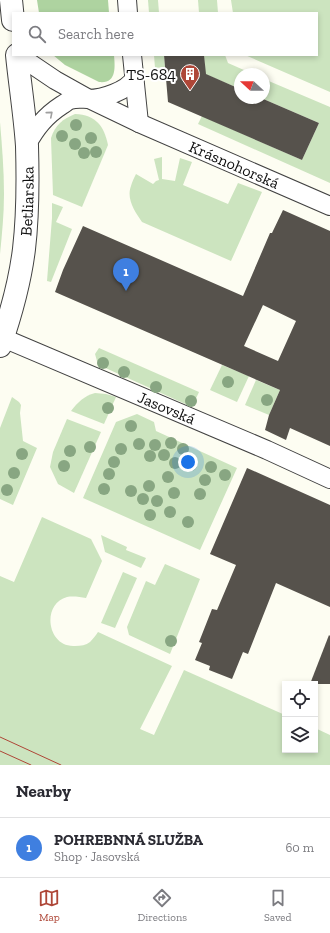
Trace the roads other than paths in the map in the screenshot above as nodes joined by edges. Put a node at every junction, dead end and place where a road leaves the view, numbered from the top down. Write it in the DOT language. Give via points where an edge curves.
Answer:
graph roads {
  1 [pos="10,0"];
  2 [pos="127,0"];
  3 [pos="128,12"];
  4 [pos="12,13"];
  5 [pos="18,56"];
  6 [pos="19,56"];
  7 [pos="132,56"];
  8 [pos="135,78"];
  9 [pos="89,99"];
  10 [pos="139,123"];
  11 [pos="27,144"];
  12 [pos="330,206"];
  13 [pos="1,342"];
  14 [pos="330,479"];
  1 -- 4 [label="street"];
  2 -- 3 [label="street"];
  5 -- 11 [label="street, Betliarska"];
  6 -- 9 [label="street, Krásnohorská"];
  7 -- 8 [label="street"];
  8 -- 9 [label="street, Krásnohorská" via="127,87 117,92"];
  8 -- 10 [label="street"];
  9 -- 10 [label="street, Krásnohorská"];
  11 -- 9 [label="street, Krásnohorská, one-way" via="42,121 55,110 70,100"];
  10 -- 12 [label="street, Krásnohorská"];
  11 -- 13 [label="street, Betliarska" via="28,199 24,249 15,299"];
  13 -- 14 [label="street, Jasovská" via="268,450"];
}
